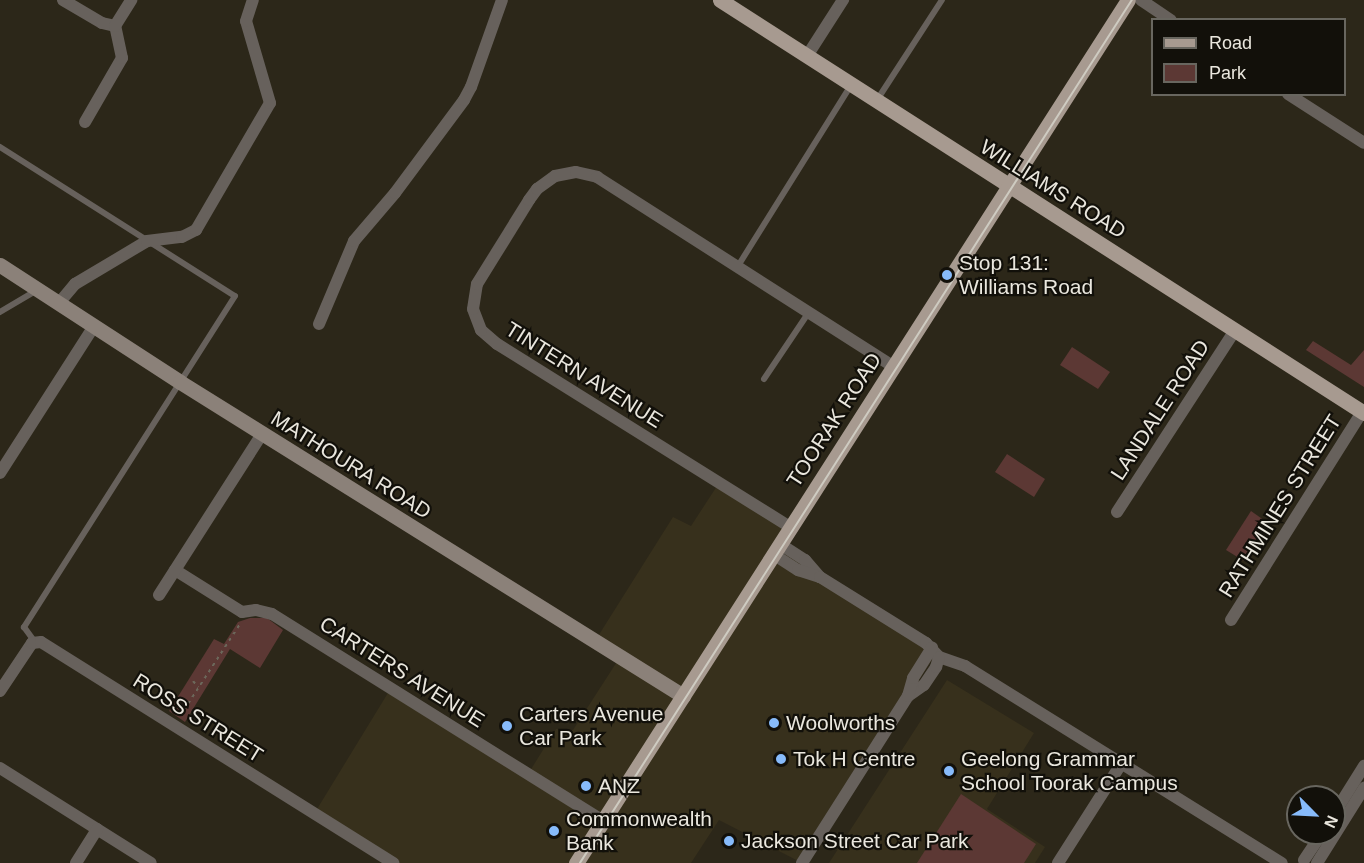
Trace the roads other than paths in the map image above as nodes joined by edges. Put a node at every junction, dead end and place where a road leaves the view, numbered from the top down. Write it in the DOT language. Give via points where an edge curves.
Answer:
graph roads {
  1 [pos="63,0"];
  2 [pos="130,0"];
  3 [pos="253,0"];
  4 [pos="502,0"];
  5 [pos="720,0"];
  6 [pos="843,0"];
  7 [pos="942,0"];
  8 [pos="1128,0"];
  9 [pos="1141,0"];
  10 [pos="1168,18"];
  11 [pos="115,26"];
  12 [pos="807,56"];
  13 [pos="852,85"];
  14 [pos="1291,96"];
  15 [pos="877,101"];
  16 [pos="85,122"];
  17 [pos="1364,143"];
  18 [pos="0,147"];
  19 [pos="1008,186"];
  20 [pos="147,241"];
  21 [pos="0,265"];
  22 [pos="738,266"];
  23 [pos="38,290"];
  24 [pos="59,303"];
  25 [pos="809,311"];
  26 [pos="0,312"];
  27 [pos="320,324"];
  28 [pos="94,326"];
  29 [pos="1235,330"];
  30 [pos="893,366"];
  31 [pos="764,379"];
  32 [pos="180,382"];
  33 [pos="1363,413"];
  34 [pos="262,434"];
  35 [pos="0,473"];
  36 [pos="1118,512"];
  37 [pos="790,527"];
  38 [pos="777,549"];
  39 [pos="175,570"];
  40 [pos="159,595"];
  41 [pos="1231,620"];
  42 [pos="34,641"];
  43 [pos="936,653"];
  44 [pos="0,691"];
  45 [pos="683,696"];
  46 [pos="1121,764"];
  47 [pos="1364,766"];
  48 [pos="0,768"];
  49 [pos="1364,788"];
  50 [pos="1346,795"];
  51 [pos="603,821"];
  52 [pos="97,829"];
  53 [pos="1316,845"];
  54 [pos="1307,862"];
  55 [pos="76,863"];
  56 [pos="151,863"];
  57 [pos="393,863"];
  58 [pos="576,863"];
  59 [pos="802,863"];
  60 [pos="1058,863"];
  61 [pos="1282,863"];
  1 -- 11 [label="street" via="102,23"];
  2 -- 11 [label="street"];
  3 -- 20 [label="street" via="246,21 269,107 196,230 182,237"];
  4 -- 27 [label="street" via="464,100 354,242"];
  5 -- 12 [label="main road, WILLIAMS ROAD"];
  6 -- 12 [label="street"];
  7 -- 15 [label="lane"];
  8 -- 19 [label="main road, TOORAK ROAD"];
  9 -- 10 [label="street"];
  11 -- 16 [label="street" via="122,58"];
  12 -- 13 [label="main road, WILLIAMS ROAD"];
  13 -- 15 [label="main road, WILLIAMS ROAD"];
  13 -- 22 [label="lane"];
  14 -- 17 [label="street"];
  15 -- 19 [label="main road, WILLIAMS ROAD"];
  18 -- 20 [label="lane"];
  19 -- 29 [label="main road, WILLIAMS ROAD"];
  19 -- 30 [label="main road, TOORAK ROAD"];
  20 -- 24 [label="street" via="75,284"];
  20 -- 32 [label="lane" via="235,296"];
  21 -- 23 [label="street, MATHOURA ROAD"];
  22 -- 25 [label="street, TINTERN AVENUE"];
  22 -- 37 [label="street, TINTERN AVENUE" via="597,177 564,173 546,181 530,200 477,284 473,309 481,330 496,344"];
  23 -- 24 [label="street, MATHOURA ROAD"];
  23 -- 26 [label="lane"];
  24 -- 28 [label="street, MATHOURA ROAD"];
  25 -- 30 [label="street, TINTERN AVENUE"];
  25 -- 31 [label="lane"];
  28 -- 32 [label="street, MATHOURA ROAD"];
  28 -- 35 [label="street"];
  29 -- 33 [label="main road, WILLIAMS ROAD"];
  29 -- 36 [label="street, LANDALE ROAD"];
  30 -- 37 [label="main road, TOORAK ROAD"];
  32 -- 34 [label="street, MATHOURA ROAD"];
  32 -- 42 [label="lane" via="24,627"];
  33 -- 41 [label="street, RATHMINES STREET"];
  34 -- 39 [label="street"];
  34 -- 45 [label="street, MATHOURA ROAD"];
  37 -- 38 [label="main road, TOORAK ROAD"];
  38 -- 43 [label="street" via="805,560 820,577"];
  38 -- 45 [label="main road, TOORAK ROAD"];
  39 -- 40 [label="street"];
  39 -- 51 [label="street, CARTERS AVENUE" via="242,612 272,614"];
  42 -- 44 [label="street"];
  42 -- 57 [label="street, ROSS STREET"];
  43 -- 46 [label="street" via="965,666"];
  43 -- 59 [label="street" via="913,678 908,696"];
  45 -- 51 [label="main road, TOORAK ROAD"];
  46 -- 60 [label="street"];
  46 -- 61 [label="street"];
  47 -- 50 [label="street"];
  48 -- 52 [label="street"];
  49 -- 54 [label="street"];
  51 -- 58 [label="main road, TOORAK ROAD"];
  52 -- 55 [label="street"];
  52 -- 56 [label="street"];
  53 -- 54 [label="street"];
}
